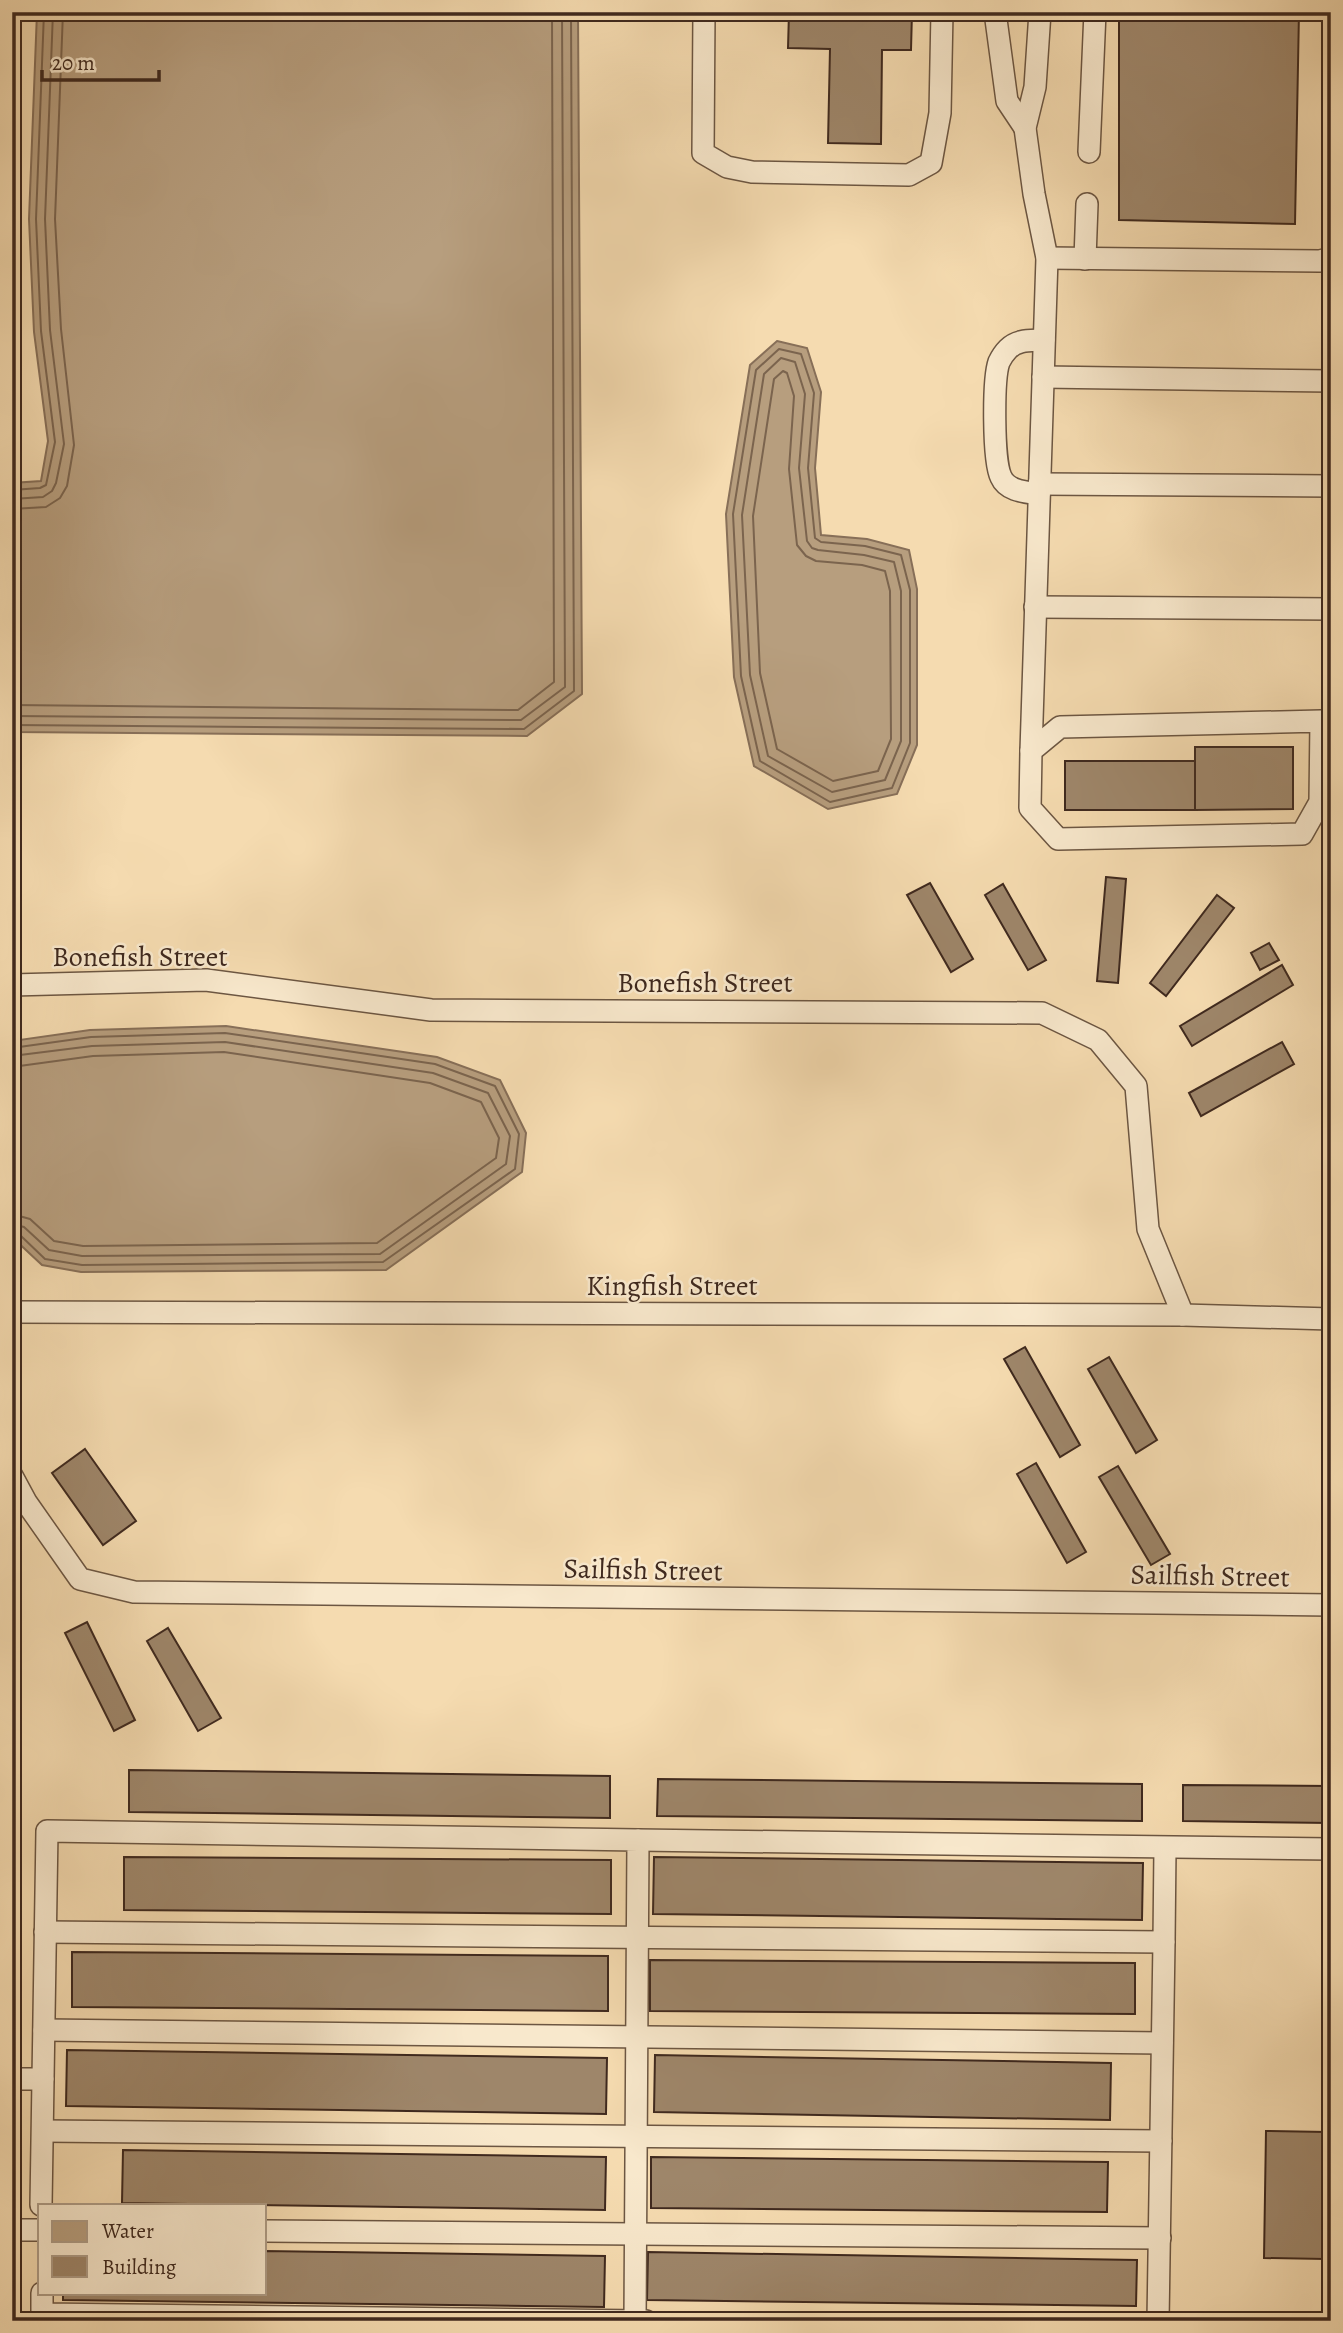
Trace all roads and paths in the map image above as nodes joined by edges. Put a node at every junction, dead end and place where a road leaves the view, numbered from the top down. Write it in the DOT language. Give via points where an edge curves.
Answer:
graph roads {
  1 [pos="704,12"];
  2 [pos="942,12"];
  3 [pos="995,12"];
  4 [pos="1040,12"];
  5 [pos="1095,12"];
  6 [pos="1025,128"];
  7 [pos="1089,152"];
  8 [pos="1087,204"];
  9 [pos="1047,258"];
  10 [pos="1331,258"];
  11 [pos="1085,259"];
  12 [pos="1044,340"];
  13 [pos="1043,376"];
  14 [pos="1331,381"];
  15 [pos="1331,486"];
  16 [pos="1039,489"];
  17 [pos="1035,607"];
  18 [pos="1331,609"];
  19 [pos="1326,721"];
  20 [pos="1031,751"];
  21 [pos="12,985"];
  22 [pos="12,1312"];
  23 [pos="1183,1315"];
  24 [pos="1331,1319"];
  25 [pos="12,1476"];
  26 [pos="1331,1605"];
  27 [pos="638,1840"];
  28 [pos="1165,1848"];
  29 [pos="1331,1849"];
  30 [pos="45,1932"];
  31 [pos="637,1938"];
  32 [pos="1164,1942"];
  33 [pos="44,2030"];
  34 [pos="636,2037"];
  35 [pos="1163,2043"];
  36 [pos="12,2079"];
  37 [pos="43,2079"];
  38 [pos="43,2131"];
  39 [pos="635,2136"];
  40 [pos="1161,2141"];
  41 [pos="41,2204"];
  42 [pos="12,2230"];
  43 [pos="38,2230"];
  44 [pos="266,2231"];
  45 [pos="636,2234"];
  46 [pos="1160,2238"];
  47 [pos="42,2294"];
  48 [pos="635,2321"];
  49 [pos="646,2321"];
  50 [pos="1158,2321"];
  1 -- 2 [label="lane" via="703,153 727,167 752,172 909,175 931,163 940,113"];
  3 -- 6 [label="lane" via="1007,101"];
  4 -- 6 [label="lane" via="1035,87"];
  5 -- 7 [label="lane"];
  6 -- 9 [label="lane"];
  8 -- 11 [label="lane"];
  9 -- 11 [label="lane"];
  9 -- 12 [label="lane"];
  10 -- 11 [label="lane"];
  12 -- 13 [label="lane"];
  12 -- 16 [label="lane" via="1017,342 1007,349 995,388 1001,478 1009,487"];
  13 -- 14 [label="lane"];
  13 -- 16 [label="lane"];
  15 -- 16 [label="lane"];
  16 -- 17 [label="lane"];
  17 -- 18 [label="lane"];
  17 -- 20 [label="lane"];
  19 -- 20 [label="lane" via="1060,727"];
  19 -- 20 [label="lane" via="1320,802 1302,834 1058,839 1030,808"];
  21 -- 23 [label="lane, Bonefish Street" via="206,980 431,1010 1042,1013 1098,1040 1136,1086 1148,1229"];
  22 -- 23 [label="lane, Kingfish Street"];
  23 -- 24 [label="lane, Kingfish Street"];
  25 -- 26 [label="lane, Sailfish Street" via="80,1579 134,1592"];
  27 -- 28 [label="lane"];
  27 -- 30 [label="lane" via="47,1831"];
  27 -- 31 [label="lane"];
  28 -- 29 [label="lane"];
  28 -- 32 [label="lane"];
  30 -- 31 [label="lane"];
  30 -- 33 [label="lane"];
  31 -- 32 [label="lane"];
  31 -- 34 [label="lane"];
  32 -- 35 [label="lane"];
  33 -- 34 [label="lane"];
  33 -- 37 [label="lane"];
  34 -- 35 [label="lane"];
  34 -- 39 [label="lane"];
  35 -- 40 [label="lane"];
  36 -- 37 [label="lane"];
  37 -- 38 [label="lane"];
  38 -- 39 [label="lane"];
  38 -- 41 [label="lane"];
  39 -- 40 [label="lane"];
  39 -- 45 [label="lane"];
  40 -- 46 [label="lane"];
  42 -- 43 [label="lane"];
  44 -- 45 [label="lane"];
  45 -- 46 [label="lane"];
  45 -- 48 [label="lane"];
  46 -- 50 [label="lane"];
  47 -- 48 [label="lane" via="42,2314"];
  48 -- 49 [label="lane"];
}
